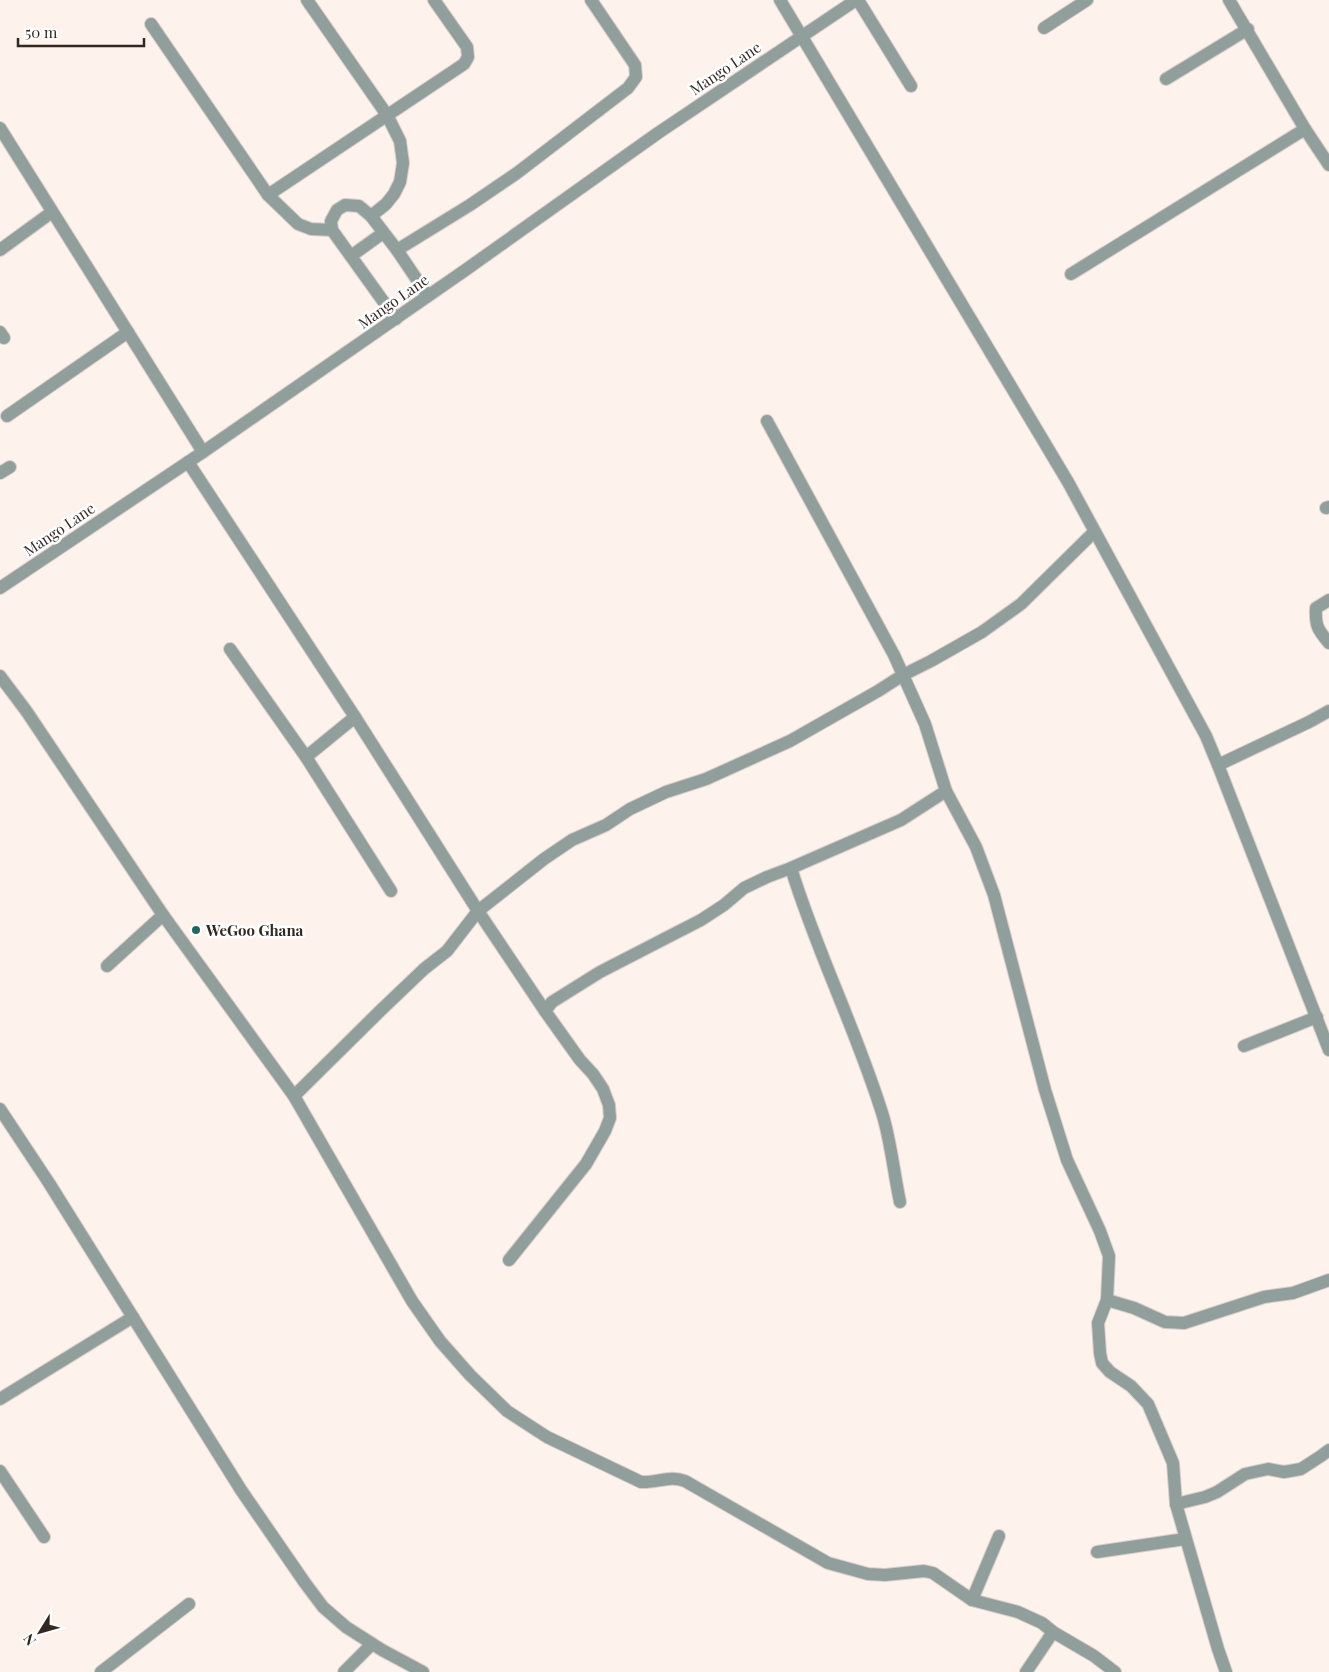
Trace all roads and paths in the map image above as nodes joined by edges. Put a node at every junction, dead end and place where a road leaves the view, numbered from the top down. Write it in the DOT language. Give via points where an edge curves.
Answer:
graph roads {
  1 [pos="307,0"];
  2 [pos="434,0"];
  3 [pos="591,0"];
  4 [pos="780,0"];
  5 [pos="857,0"];
  6 [pos="1087,0"];
  7 [pos="1229,0"];
  8 [pos="150,24"];
  9 [pos="1044,28"];
  10 [pos="1248,29"];
  11 [pos="803,36"];
  12 [pos="1166,78"];
  13 [pos="911,86"];
  14 [pos="387,115"];
  15 [pos="0,128"];
  16 [pos="1305,129"];
  17 [pos="1329,165"];
  18 [pos="268,195"];
  19 [pos="52,212"];
  20 [pos="371,216"];
  21 [pos="332,230"];
  22 [pos="383,233"];
  23 [pos="0,250"];
  24 [pos="397,250"];
  25 [pos="351,256"];
  26 [pos="1071,274"];
  27 [pos="428,296"];
  28 [pos="396,319"];
  29 [pos="128,332"];
  30 [pos="6,416"];
  31 [pos="767,421"];
  32 [pos="203,452"];
  33 [pos="188,462"];
  34 [pos="1094,532"];
  35 [pos="0,588"];
  36 [pos="1329,600"];
  37 [pos="1329,643"];
  38 [pos="230,649"];
  39 [pos="903,675"];
  40 [pos="0,676"];
  41 [pos="1329,711"];
  42 [pos="355,717"];
  43 [pos="306,757"];
  44 [pos="1218,765"];
  45 [pos="946,791"];
  46 [pos="791,868"];
  47 [pos="391,891"];
  48 [pos="478,911"];
  49 [pos="163,915"];
  50 [pos="107,966"];
  51 [pos="545,1011"];
  52 [pos="1317,1017"];
  53 [pos="1244,1046"];
  54 [pos="1329,1049"];
  55 [pos="294,1096"];
  56 [pos="0,1109"];
  57 [pos="900,1202"];
  58 [pos="509,1260"];
  59 [pos="1329,1280"];
  60 [pos="1107,1300"];
  61 [pos="133,1317"];
  62 [pos="0,1399"];
  63 [pos="1329,1450"];
  64 [pos="0,1471"];
  65 [pos="1176,1504"];
  66 [pos="999,1536"];
  67 [pos="44,1537"];
  68 [pos="1184,1539"];
  69 [pos="1097,1552"];
  70 [pos="972,1600"];
  71 [pos="189,1604"];
  72 [pos="1053,1632"];
  73 [pos="372,1644"];
  74 [pos="101,1672"];
  75 [pos="344,1672"];
  76 [pos="423,1672"];
  77 [pos="1026,1672"];
  78 [pos="1115,1672"];
  79 [pos="1226,1672"];
  1 -- 14 [label="street"];
  2 -- 14 [label="street" via="466,47 468,57 464,64"];
  3 -- 24 [label="street" via="635,65 636,77 628,88 517,173"];
  4 -- 11 [label="street"];
  5 -- 11 [label="street, Mango Lane"];
  5 -- 13 [label="street"];
  6 -- 9 [label="street"];
  7 -- 10 [label="street"];
  8 -- 18 [label="street"];
  10 -- 12 [label="street"];
  10 -- 16 [label="street"];
  11 -- 27 [label="street, Mango Lane" via="658,133"];
  11 -- 34 [label="street" via="1068,482"];
  14 -- 18 [label="street"];
  14 -- 20 [label="street" via="400,141 403,163 400,182 386,204"];
  15 -- 19 [label="street"];
  16 -- 17 [label="street"];
  16 -- 26 [label="street"];
  18 -- 21 [label="street" via="298,224 311,229"];
  19 -- 23 [label="street"];
  19 -- 29 [label="street"];
  20 -- 21 [label="street" via="359,206 345,205 337,210 331,221"];
  20 -- 22 [label="street"];
  21 -- 25 [label="street"];
  22 -- 24 [label="street"];
  22 -- 25 [label="street"];
  24 -- 27 [label="street"];
  25 -- 28 [label="street"];
  27 -- 28 [label="street, Mango Lane"];
  28 -- 32 [label="street, Mango Lane"];
  29 -- 30 [label="street"];
  29 -- 32 [label="street"];
  31 -- 39 [label="street"];
  32 -- 33 [label="street, Mango Lane"];
  33 -- 35 [label="street, Mango Lane"];
  33 -- 42 [label="street"];
  34 -- 39 [label="street" via="1021,604 982,632"];
  34 -- 44 [label="street" via="1206,736"];
  36 -- 37 [label="street" via="1316,608 1316,619 1317,628"];
  38 -- 43 [label="street"];
  39 -- 45 [label="street" via="925,724"];
  39 -- 48 [label="street" via="790,741 706,779 666,792 572,840"];
  40 -- 49 [label="street"];
  41 -- 44 [label="street"];
  42 -- 43 [label="street"];
  42 -- 48 [label="street"];
  43 -- 47 [label="street"];
  44 -- 52 [label="street"];
  45 -- 46 [label="street" via="901,820"];
  45 -- 60 [label="street" via="976,847 994,895 1045,1090 1067,1160 1109,1256"];
  46 -- 51 [label="street" via="744,888 701,920 600,972 552,1002"];
  46 -- 57 [label="street" via="804,911 884,1118"];
  48 -- 51 [label="street"];
  48 -- 55 [label="street" via="447,951 424,969"];
  49 -- 50 [label="street"];
  49 -- 55 [label="street"];
  51 -- 58 [label="street" via="594,1074 608,1104 610,1118 586,1164"];
  52 -- 53 [label="street"];
  52 -- 54 [label="street"];
  55 -- 70 [label="street" via="412,1301 452,1355 507,1411 547,1437 641,1482 671,1478 685,1481 828,1563 868,1574 933,1573"];
  56 -- 61 [label="street"];
  59 -- 60 [label="street" via="1184,1323 1165,1322"];
  60 -- 65 [label="street" via="1098,1322 1102,1363 1148,1404 1172,1464"];
  61 -- 62 [label="street"];
  61 -- 73 [label="street" via="241,1490 305,1584 323,1607"];
  63 -- 65 [label="street" via="1301,1469 1284,1472 1268,1469 1245,1474 1217,1492"];
  64 -- 67 [label="street"];
  65 -- 68 [label="street"];
  66 -- 70 [label="street"];
  68 -- 69 [label="street"];
  68 -- 79 [label="street"];
  70 -- 72 [label="street" via="1018,1612"];
  71 -- 74 [label="street"];
  72 -- 77 [label="street"];
  72 -- 78 [label="street"];
  73 -- 75 [label="street"];
  73 -- 76 [label="street"];
}
